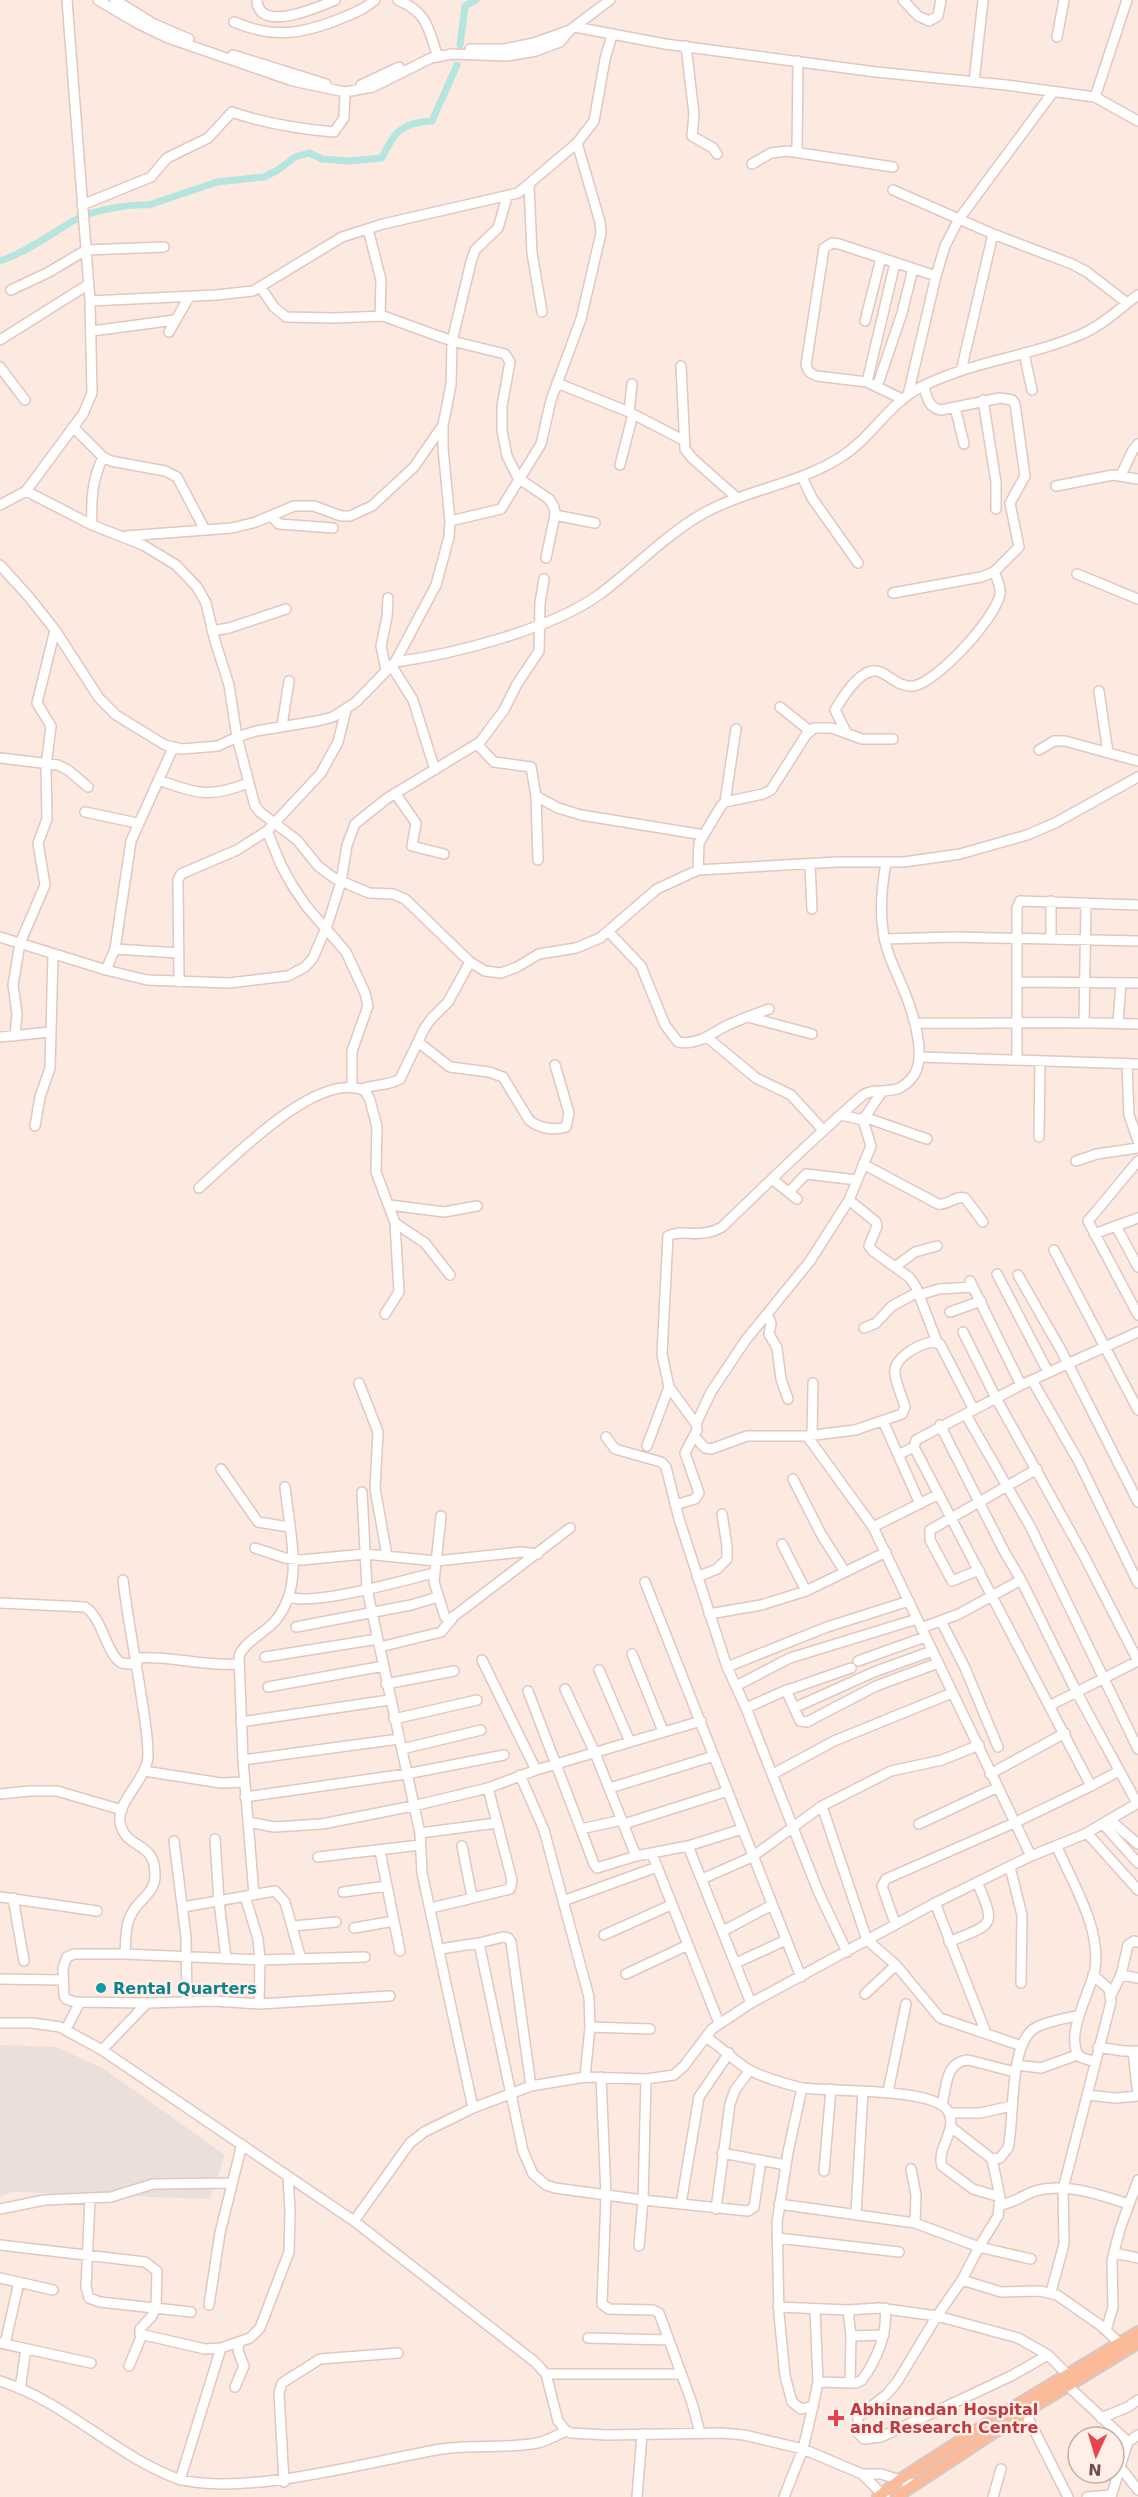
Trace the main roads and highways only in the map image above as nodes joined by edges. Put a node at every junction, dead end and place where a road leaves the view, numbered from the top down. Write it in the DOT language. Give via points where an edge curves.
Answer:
graph roads {
  1 [pos="1138,2331"];
  2 [pos="1138,2343"];
  3 [pos="1123,2347"];
  4 [pos="1070,2381"];
  5 [pos="881,2496"];
  6 [pos="896,2497"];
  1 -- 3 [label="main road"];
  2 -- 3 [label="main road"];
  3 -- 4 [label="main road"];
  4 -- 5 [label="main road" via="901,2479"];
  4 -- 6 [label="main road"];
}
